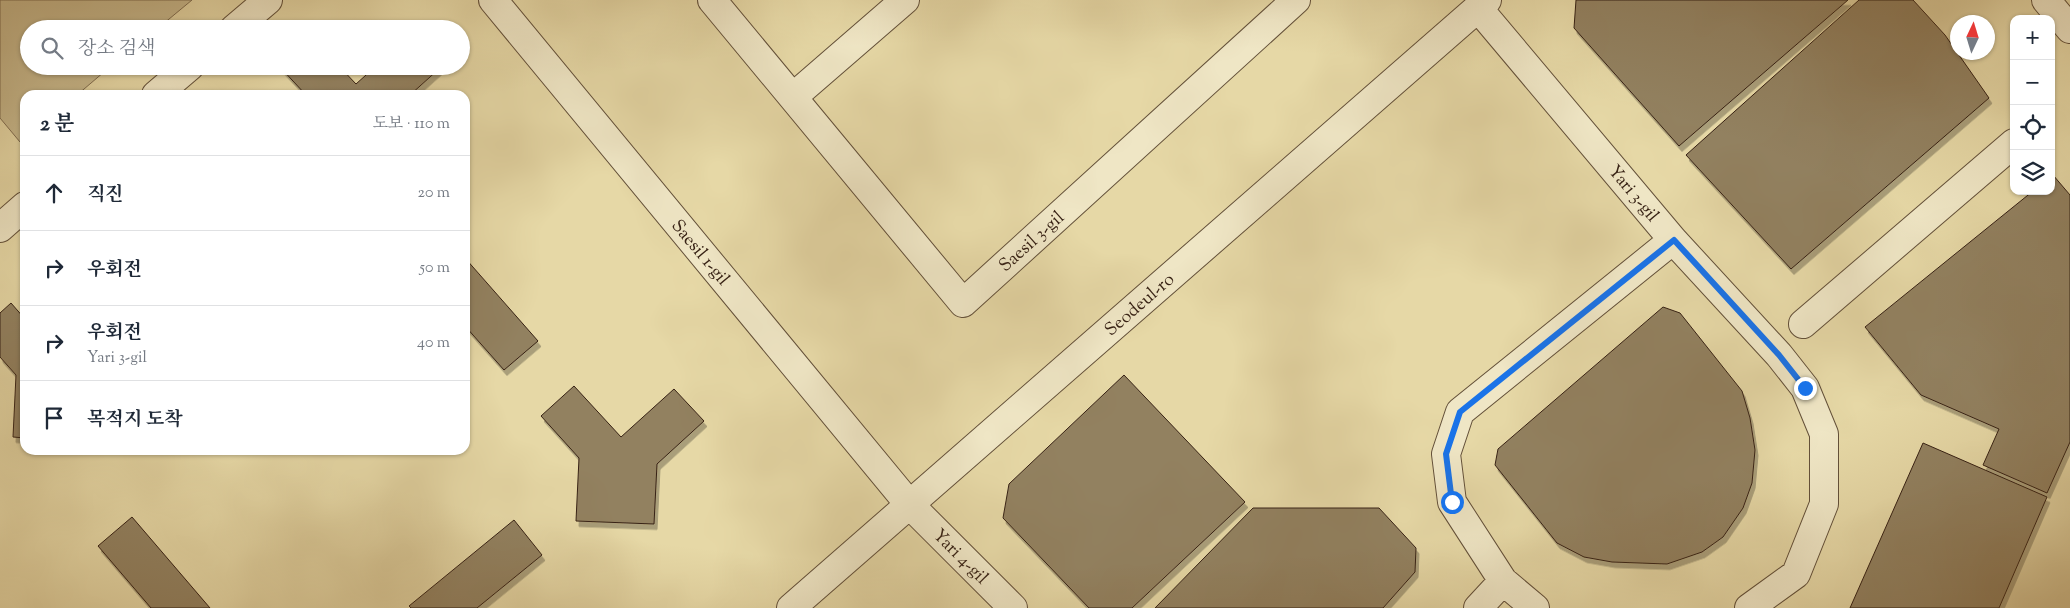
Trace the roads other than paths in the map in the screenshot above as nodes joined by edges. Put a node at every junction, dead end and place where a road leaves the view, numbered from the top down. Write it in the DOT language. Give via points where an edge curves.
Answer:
graph roads {
  1 [pos="268,0"];
  2 [pos="493,0"];
  3 [pos="712,0"];
  4 [pos="906,0"];
  5 [pos="1296,0"];
  6 [pos="2046,0"];
  7 [pos="1482,4"];
  8 [pos="245,20"];
  9 [pos="2070,29"];
  10 [pos="179,75"];
  11 [pos="162,90"];
  12 [pos="793,97"];
  13 [pos="2010,146"];
  14 [pos="20,210"];
  15 [pos="0,228"];
  16 [pos="1674,240"];
  17 [pos="1803,324"];
  18 [pos="909,504"];
  19 [pos="1503,581"];
  20 [pos="791,608"];
  21 [pos="1013,608"];
  22 [pos="1478,608"];
  23 [pos="1535,608"];
  24 [pos="1748,608"];
  1 -- 8 [label="street"];
  2 -- 18 [label="street, Saesil 1-gil"];
  3 -- 12 [label="street, Saesil 3-gil"];
  4 -- 12 [label="street"];
  5 -- 12 [label="street, Saesil 3-gil" via="963,302"];
  6 -- 9 [label="street"];
  7 -- 16 [label="street, Yari 3-gil"];
  7 -- 18 [label="street, Seodeul-ro"];
  10 -- 11 [label="street"];
  13 -- 17 [label="street"];
  14 -- 15 [label="street"];
  16 -- 19 [label="street" via="1460,412 1446,454 1452,502"];
  16 -- 24 [label="street, Yari 3-gil" via="1805,388 1824,434 1824,504 1796,574"];
  18 -- 20 [label="street, Seodeul-ro"];
  18 -- 21 [label="street, Yari 4-gil"];
  19 -- 22 [label="street"];
  19 -- 23 [label="street"];
}
